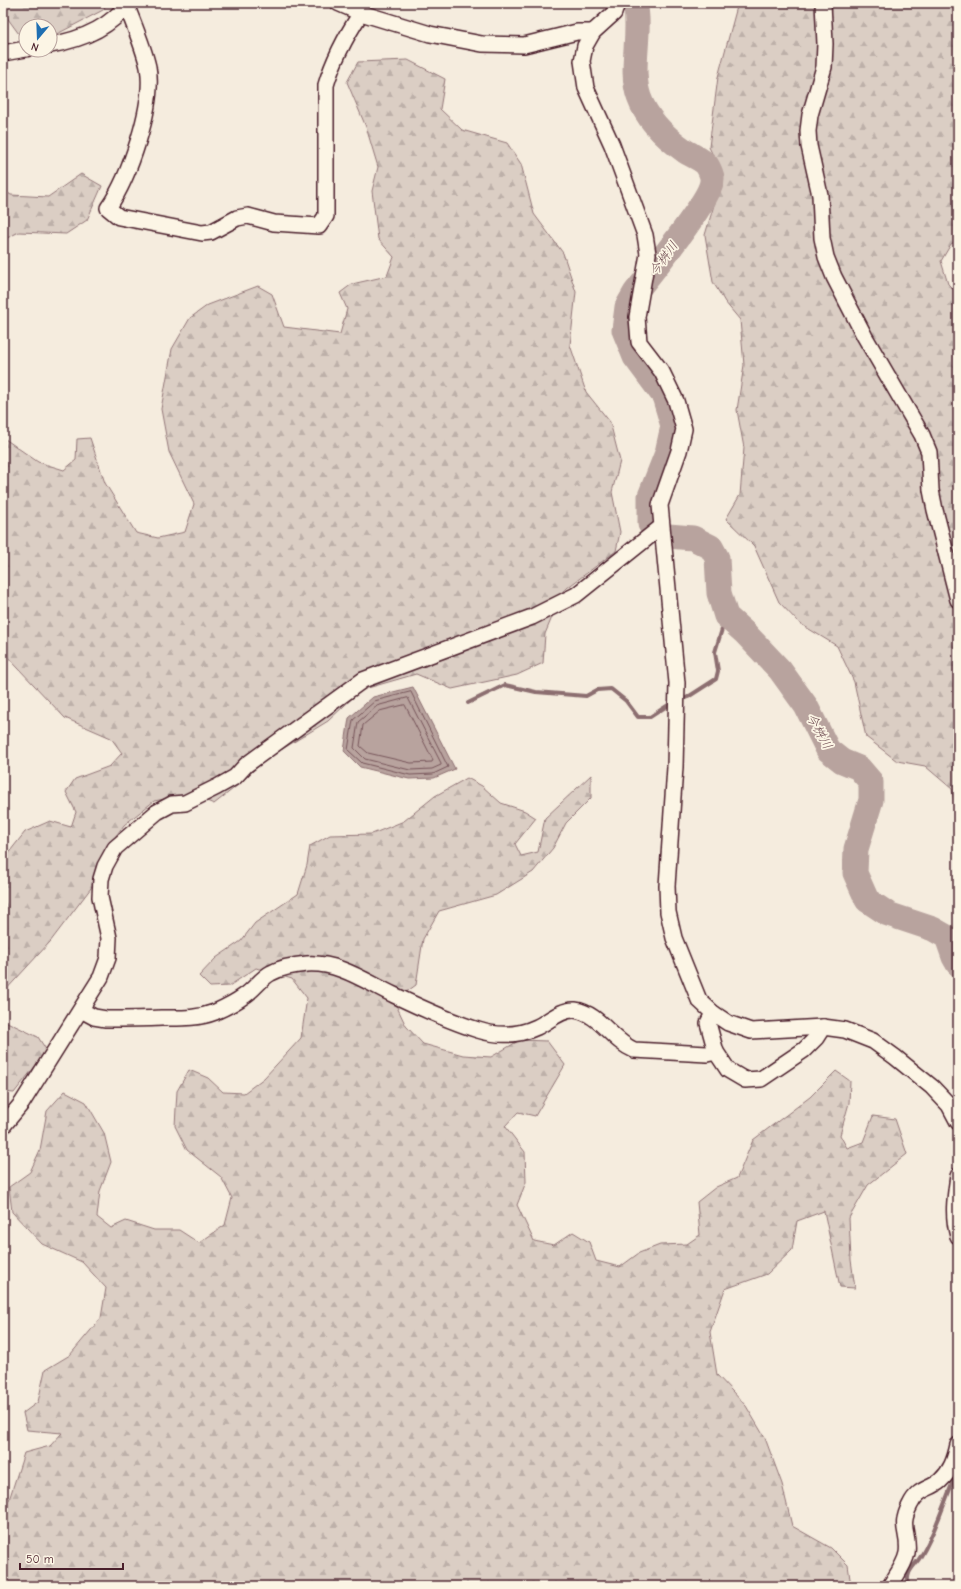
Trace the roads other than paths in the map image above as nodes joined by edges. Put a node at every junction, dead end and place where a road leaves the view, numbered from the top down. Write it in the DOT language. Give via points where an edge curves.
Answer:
graph roads {
  1 [pos="338,3"];
  2 [pos="617,3"];
  3 [pos="823,3"];
  4 [pos="126,5"];
  5 [pos="361,13"];
  6 [pos="593,32"];
  7 [pos="58,43"];
  8 [pos="18,51"];
  9 [pos="3,54"];
  10 [pos="661,527"];
  11 [pos="958,600"];
  12 [pos="81,1010"];
  13 [pos="713,1013"];
  14 [pos="823,1027"];
  15 [pos="716,1052"];
  16 [pos="958,1122"];
  17 [pos="3,1126"];
  18 [pos="958,1176"];
  19 [pos="958,1236"];
  20 [pos="958,1445"];
  21 [pos="890,1586"];
  1 -- 5 [label="street"];
  2 -- 6 [label="street" via="614,13"];
  3 -- 11 [label="street" via="824,67 808,131 820,195 822,238 826,257 865,337 922,435 929,452 932,496"];
  4 -- 5 [label="street" via="148,67 150,89 129,168 115,199 108,208 119,217 202,233 211,232 237,218 248,216 274,223 319,226 326,216 326,85 341,45"];
  4 -- 7 [label="street" via="107,24 86,36"];
  5 -- 6 [label="street" via="430,34 482,44 524,45 577,32"];
  6 -- 10 [label="street" via="585,46 582,61 586,88 612,146 645,236 648,254 637,317 639,342 662,372 676,401 684,429 679,452 660,505"];
  8 -- 9 [label="street"];
  10 -- 12 [label="street" via="576,595 532,617 363,680 246,765 235,777 185,803 172,804 157,812 115,848 105,866 100,897 108,938 108,958 101,977"];
  10 -- 13 [label="street" via="677,683 675,768 667,886 668,912 674,938 699,1000"];
  12 -- 15 [label="street" via="94,1017 106,1019 196,1018 215,1012 244,996 271,973 290,966 309,964 350,972 392,995 478,1031 500,1035 520,1034 573,1010 584,1012 624,1046 634,1050 707,1054"];
  12 -- 17 [label="street" via="22,1103"];
  13 -- 14 [label="street" via="728,1023 751,1031"];
  13 -- 15 [label="street" via="708,1023"];
  14 -- 15 [label="street" via="804,1050 761,1079 745,1080 728,1070"];
  14 -- 16 [label="street" via="845,1030 873,1041 932,1087 949,1105"];
  18 -- 19 [label="street" via="954,1222"];
  20 -- 21 [label="street" via="950,1469 940,1481 921,1491 905,1514 903,1524 907,1543 906,1559"];
}
